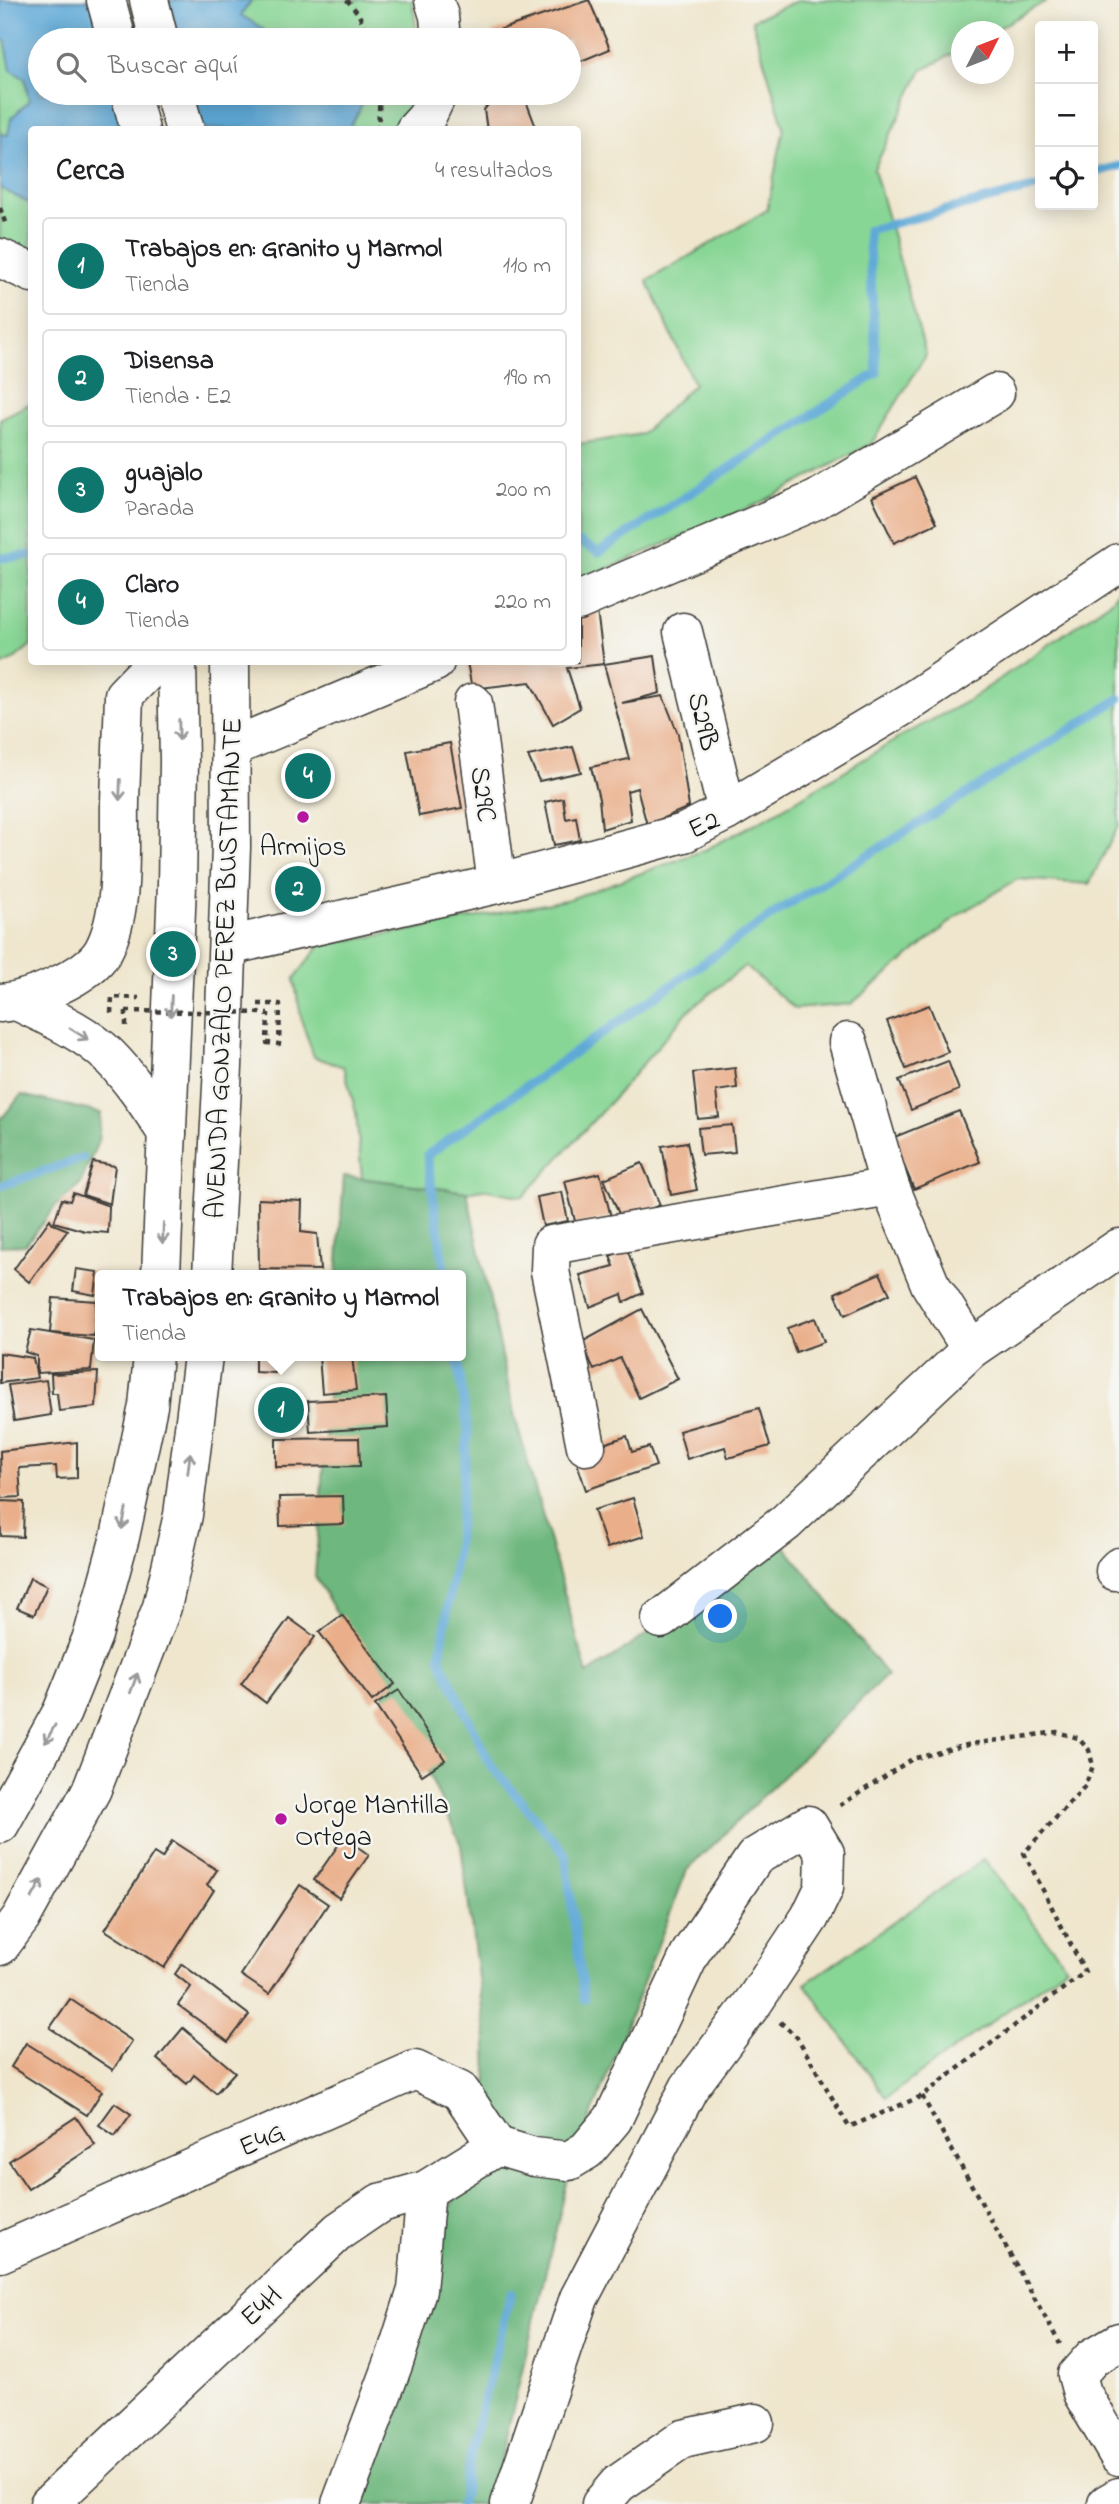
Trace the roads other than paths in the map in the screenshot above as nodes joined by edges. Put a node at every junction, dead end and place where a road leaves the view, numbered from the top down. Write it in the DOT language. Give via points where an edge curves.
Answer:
graph roads {
  1 [pos="106,0"];
  2 [pos="434,0"];
  3 [pos="114,28"];
  4 [pos="440,28"];
  5 [pos="133,105"];
  6 [pos="178,105"];
  7 [pos="432,105"];
  8 [pos="139,126"];
  9 [pos="184,126"];
  10 [pos="419,126"];
  11 [pos="995,393"];
  12 [pos="1119,563"];
  13 [pos="581,600"];
  14 [pos="683,632"];
  15 [pos="153,665"];
  16 [pos="177,665"];
  17 [pos="230,665"];
  18 [pos="428,665"];
  19 [pos="473,703"];
  20 [pos="230,748"];
  21 [pos="727,811"];
  22 [pos="497,884"];
  23 [pos="228,946"];
  24 [pos="10,1002"];
  25 [pos="848,1042"];
  26 [pos="167,1133"];
  27 [pos="890,1187"];
  28 [pos="1119,1248"];
  29 [pos="161,1270"];
  30 [pos="212,1270"];
  31 [pos="971,1349"];
  32 [pos="152,1361"];
  33 [pos="202,1361"];
  34 [pos="586,1446"];
  35 [pos="661,1619"];
  36 [pos="0,1824"];
  37 [pos="0,1946"];
  38 [pos="497,2146"];
  39 [pos="426,2190"];
  40 [pos="2,2259"];
  41 [pos="1119,2342"];
  42 [pos="755,2423"];
  43 [pos="1119,2456"];
  44 [pos="1119,2497"];
  45 [pos="50,2504"];
  46 [pos="341,2504"];
  47 [pos="510,2504"];
  48 [pos="601,2504"];
  49 [pos="1107,2504"];
  1 -- 3 [label="street"];
  2 -- 4 [label="street"];
  5 -- 8 [label="street"];
  6 -- 9 [label="street"];
  7 -- 10 [label="street"];
  11 -- 13 [label="street" via="816,500"];
  12 -- 21 [label="street, E2" via="913,700"];
  14 -- 21 [label="street, S29B"];
  15 -- 24 [label="street, one-way" via="124,695 118,887 112,930 101,954 80,974"];
  16 -- 26 [label="street, AVENIDA GONZALO PEREZ BUSTAMANTE, one-way" via="177,872"];
  17 -- 20 [label="street, AVENIDA GONZALO PEREZ BUSTAMANTE"];
  18 -- 20 [label="street"];
  19 -- 22 [label="street, S29C"];
  20 -- 23 [label="street, AVENIDA GONZALO PEREZ BUSTAMANTE"];
  21 -- 22 [label="street, E2" via="684,834"];
  22 -- 23 [label="street, E2"];
  23 -- 30 [label="street, AVENIDA GONZALO PEREZ BUSTAMANTE"];
  24 -- 26 [label="street, one-way" via="86,1038 107,1055 140,1092"];
  25 -- 27 [label="street"];
  26 -- 29 [label="street, AVENIDA GONZALO PEREZ BUSTAMANTE, one-way"];
  27 -- 31 [label="street" via="930,1284"];
  27 -- 34 [label="street" via="551,1245 550,1271"];
  28 -- 31 [label="street"];
  31 -- 35 [label="street" via="785,1523"];
  32 -- 36 [label="street, one-way" via="148,1406 120,1538 93,1635 62,1712"];
  37 -- 33 [label="street, one-way" via="21,1918 92,1789 162,1608 183,1515"];
  38 -- 39 [label="street, E4H"];
  38 -- 40 [label="street, E4G" via="460,2091 415,2070"];
  38 -- 47 [label="street" via="569,2161 587,2150 613,2119 691,1952 740,1878 755,1857 808,1825 825,1853 824,1888 755,2000 689,2088 579,2298"];
  39 -- 45 [label="street, E4H" via="380,2203 339,2231"];
  39 -- 46 [label="street" via="417,2290"];
  41 -- 43 [label="street" via="1092,2358 1077,2375 1082,2393"];
  42 -- 48 [label="street" via="684,2439 618,2484"];
  44 -- 49 [label="street"];
}
